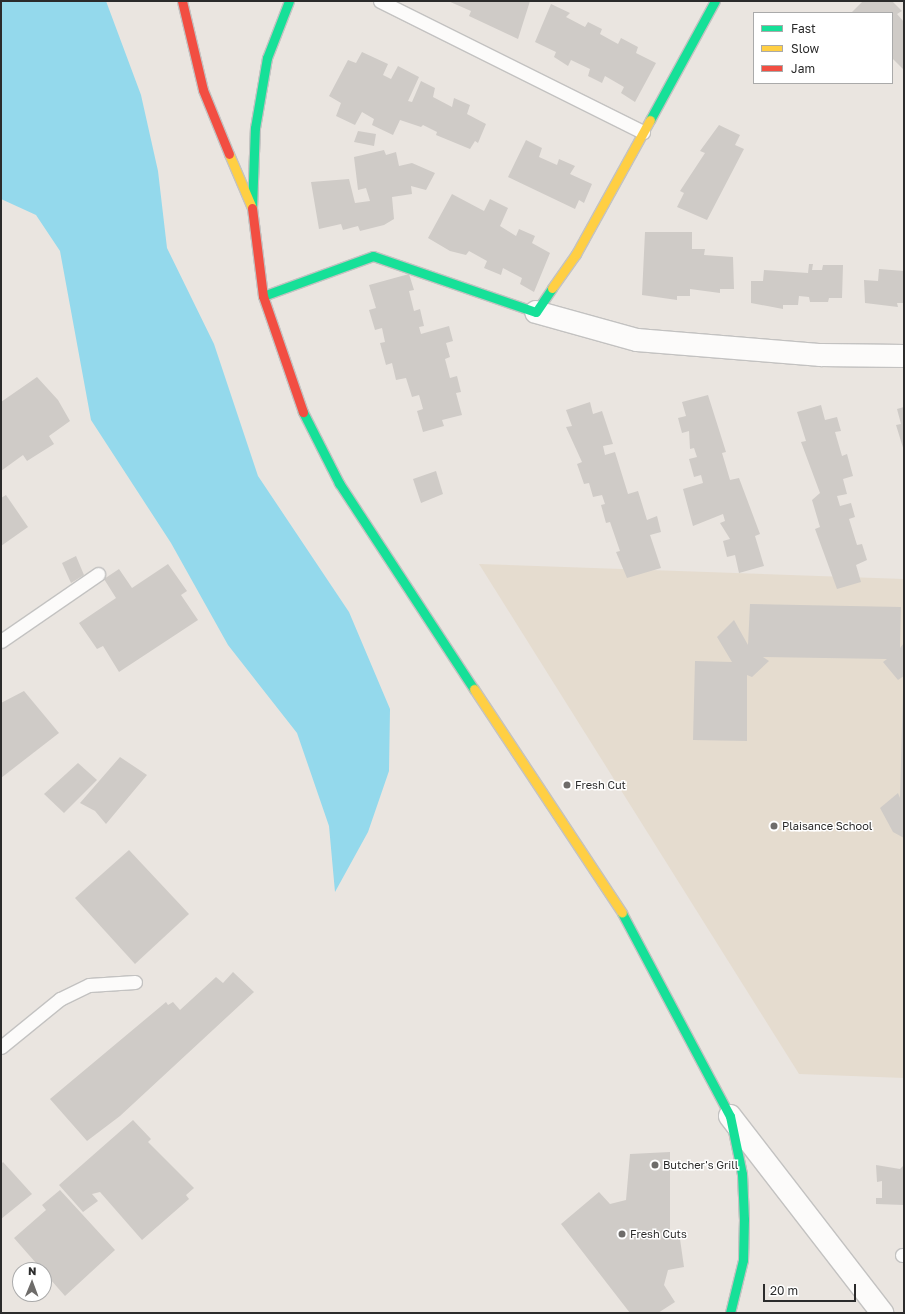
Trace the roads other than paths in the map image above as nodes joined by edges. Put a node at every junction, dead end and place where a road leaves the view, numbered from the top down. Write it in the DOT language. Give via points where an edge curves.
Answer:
graph roads {
  1 [pos="182,1"];
  2 [pos="289,1"];
  3 [pos="380,1"];
  4 [pos="715,1"];
  5 [pos="643,132"];
  6 [pos="252,208"];
  7 [pos="263,296"];
  8 [pos="536,312"];
  9 [pos="904,356"];
  10 [pos="98,574"];
  11 [pos="1,641"];
  12 [pos="135,982"];
  13 [pos="1,1048"];
  14 [pos="730,1116"];
  15 [pos="730,1313"];
  16 [pos="735,1313"];
  17 [pos="882,1313"];
  1 -- 6 [label="main road" via="203,90"];
  2 -- 6 [label="main road" via="267,58 255,128"];
  3 -- 5 [label="lane"];
  4 -- 5 [label="main road"];
  5 -- 8 [label="main road" via="576,254"];
  6 -- 7 [label="main road"];
  7 -- 8 [label="main road" via="373,256"];
  7 -- 14 [label="main road" via="294,394 339,483 630,926"];
  8 -- 9 [label="street" via="637,340 821,355"];
  10 -- 11 [label="lane"];
  12 -- 13 [label="lane" via="89,985 60,999"];
  14 -- 15 [label="main road" via="742,1174 744,1218 743,1260"];
  14 -- 17 [label="street"];
  15 -- 16 [label="street"];
}
